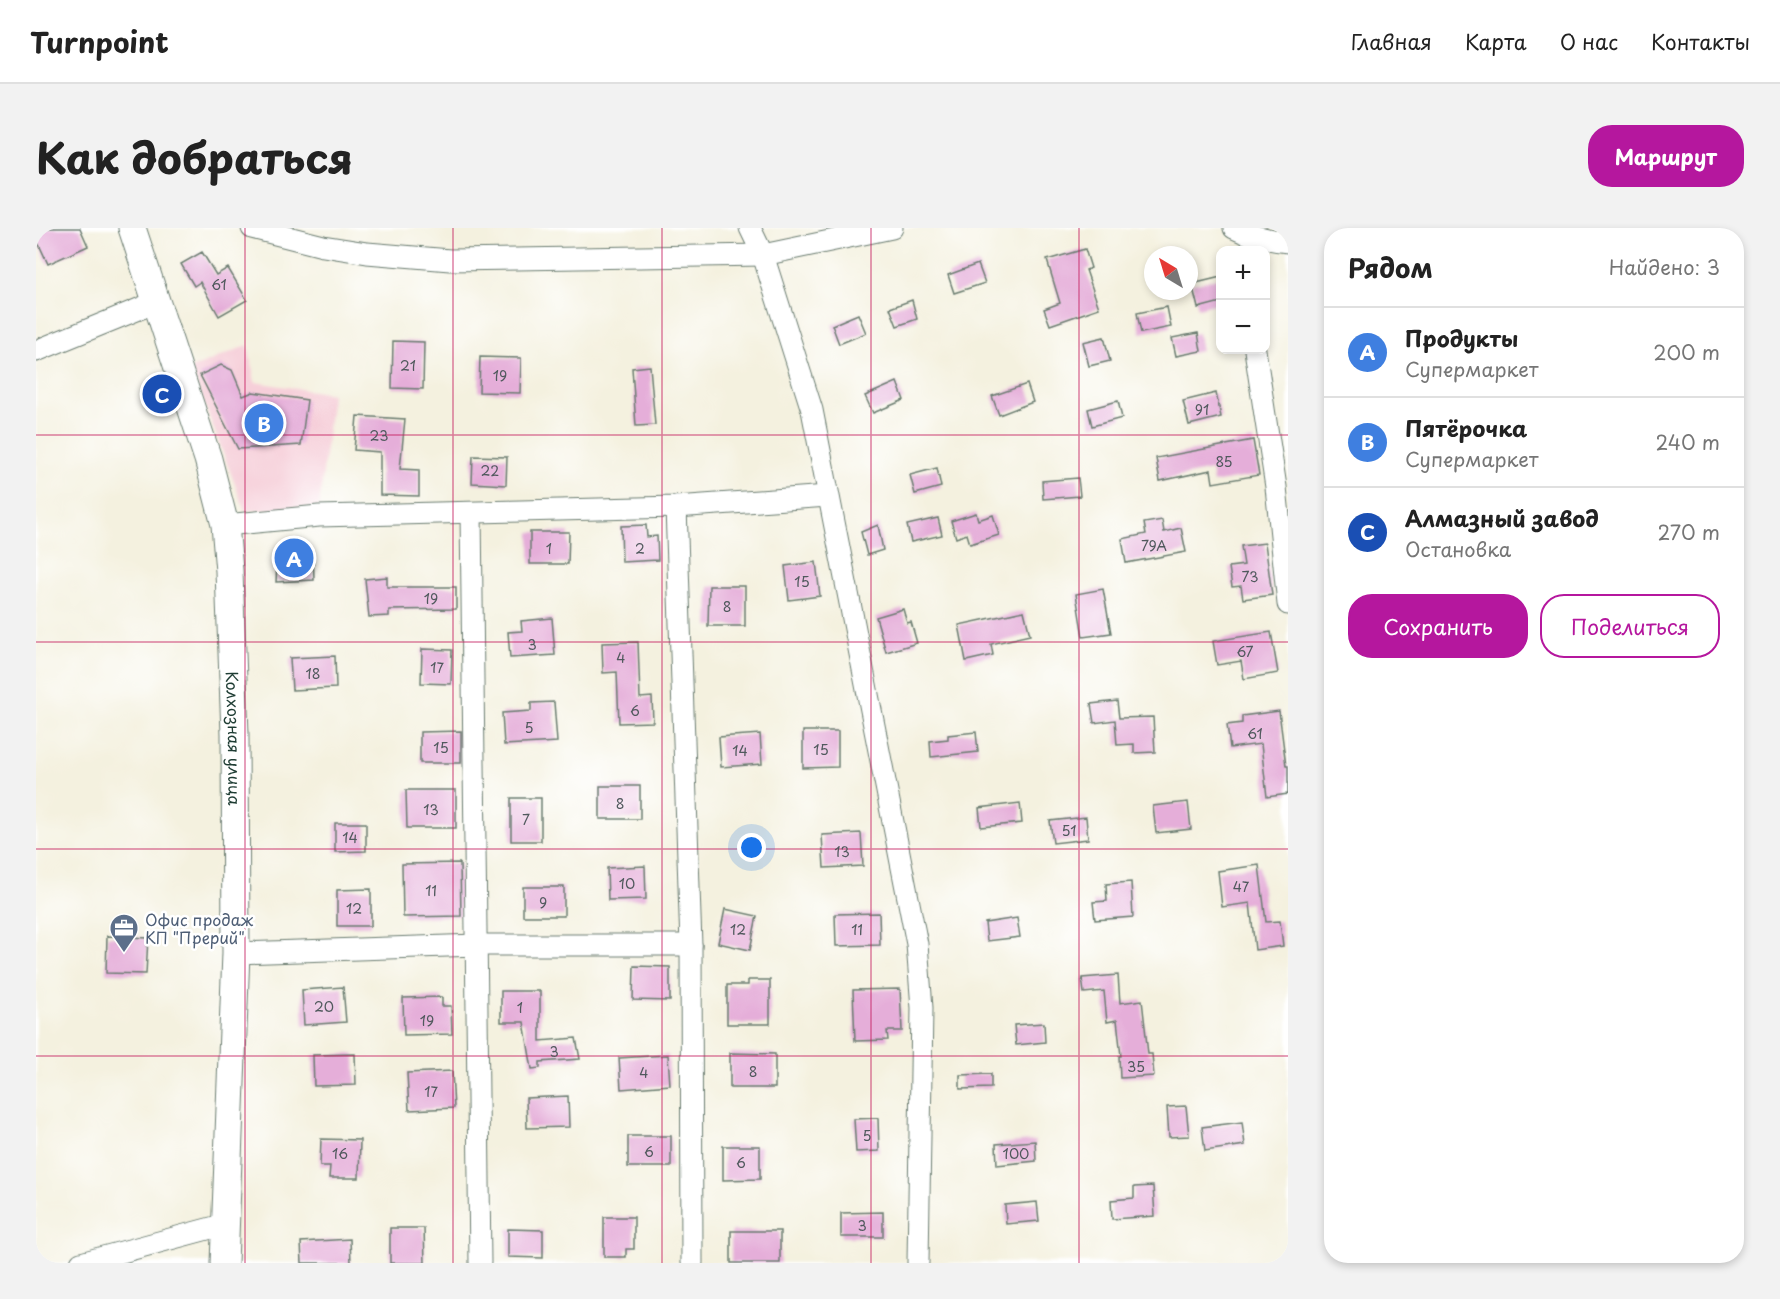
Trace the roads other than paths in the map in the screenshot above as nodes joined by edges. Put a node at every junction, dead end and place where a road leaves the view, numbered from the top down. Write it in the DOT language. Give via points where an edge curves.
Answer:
graph roads {
  1 [pos="132,228"];
  2 [pos="252,228"];
  3 [pos="750,228"];
  4 [pos="892,228"];
  5 [pos="323,237"];
  6 [pos="1241,237"];
  7 [pos="1288,243"];
  8 [pos="763,255"];
  9 [pos="156,302"];
  10 [pos="36,351"];
  11 [pos="1256,354"];
  12 [pos="828,496"];
  13 [pos="676,507"];
  14 [pos="471,513"];
  15 [pos="225,525"];
  16 [pos="1288,604"];
  17 [pos="477,945"];
  18 [pos="691,945"];
  19 [pos="236,953"];
  20 [pos="226,1224"];
  21 [pos="81,1263"];
  22 [pos="224,1263"];
  23 [pos="480,1263"];
  24 [pos="692,1263"];
  25 [pos="918,1263"];
  1 -- 9 [label="main road, Колхозная улица"];
  2 -- 5 [label="street"];
  3 -- 8 [label="street"];
  4 -- 8 [label="street"];
  5 -- 8 [label="street" via="367,253 450,260"];
  6 -- 7 [label="street"];
  8 -- 12 [label="street" via="812,410"];
  9 -- 10 [label="street"];
  9 -- 15 [label="main road, Колхозная улица" via="208,459"];
  11 -- 16 [label="street" via="1276,487"];
  12 -- 13 [label="street"];
  12 -- 25 [label="street" via="917,944 922,1008"];
  13 -- 14 [label="street"];
  13 -- 18 [label="street"];
  14 -- 15 [label="street" via="319,516"];
  14 -- 17 [label="street"];
  15 -- 19 [label="main road, Колхозная улица" via="235,734"];
  17 -- 18 [label="street"];
  17 -- 19 [label="street"];
  17 -- 23 [label="street"];
  18 -- 24 [label="street"];
  19 -- 20 [label="main road, Колхозная улица"];
  20 -- 21 [label="street"];
  20 -- 22 [label="main road, Колхозная улица"];
}
